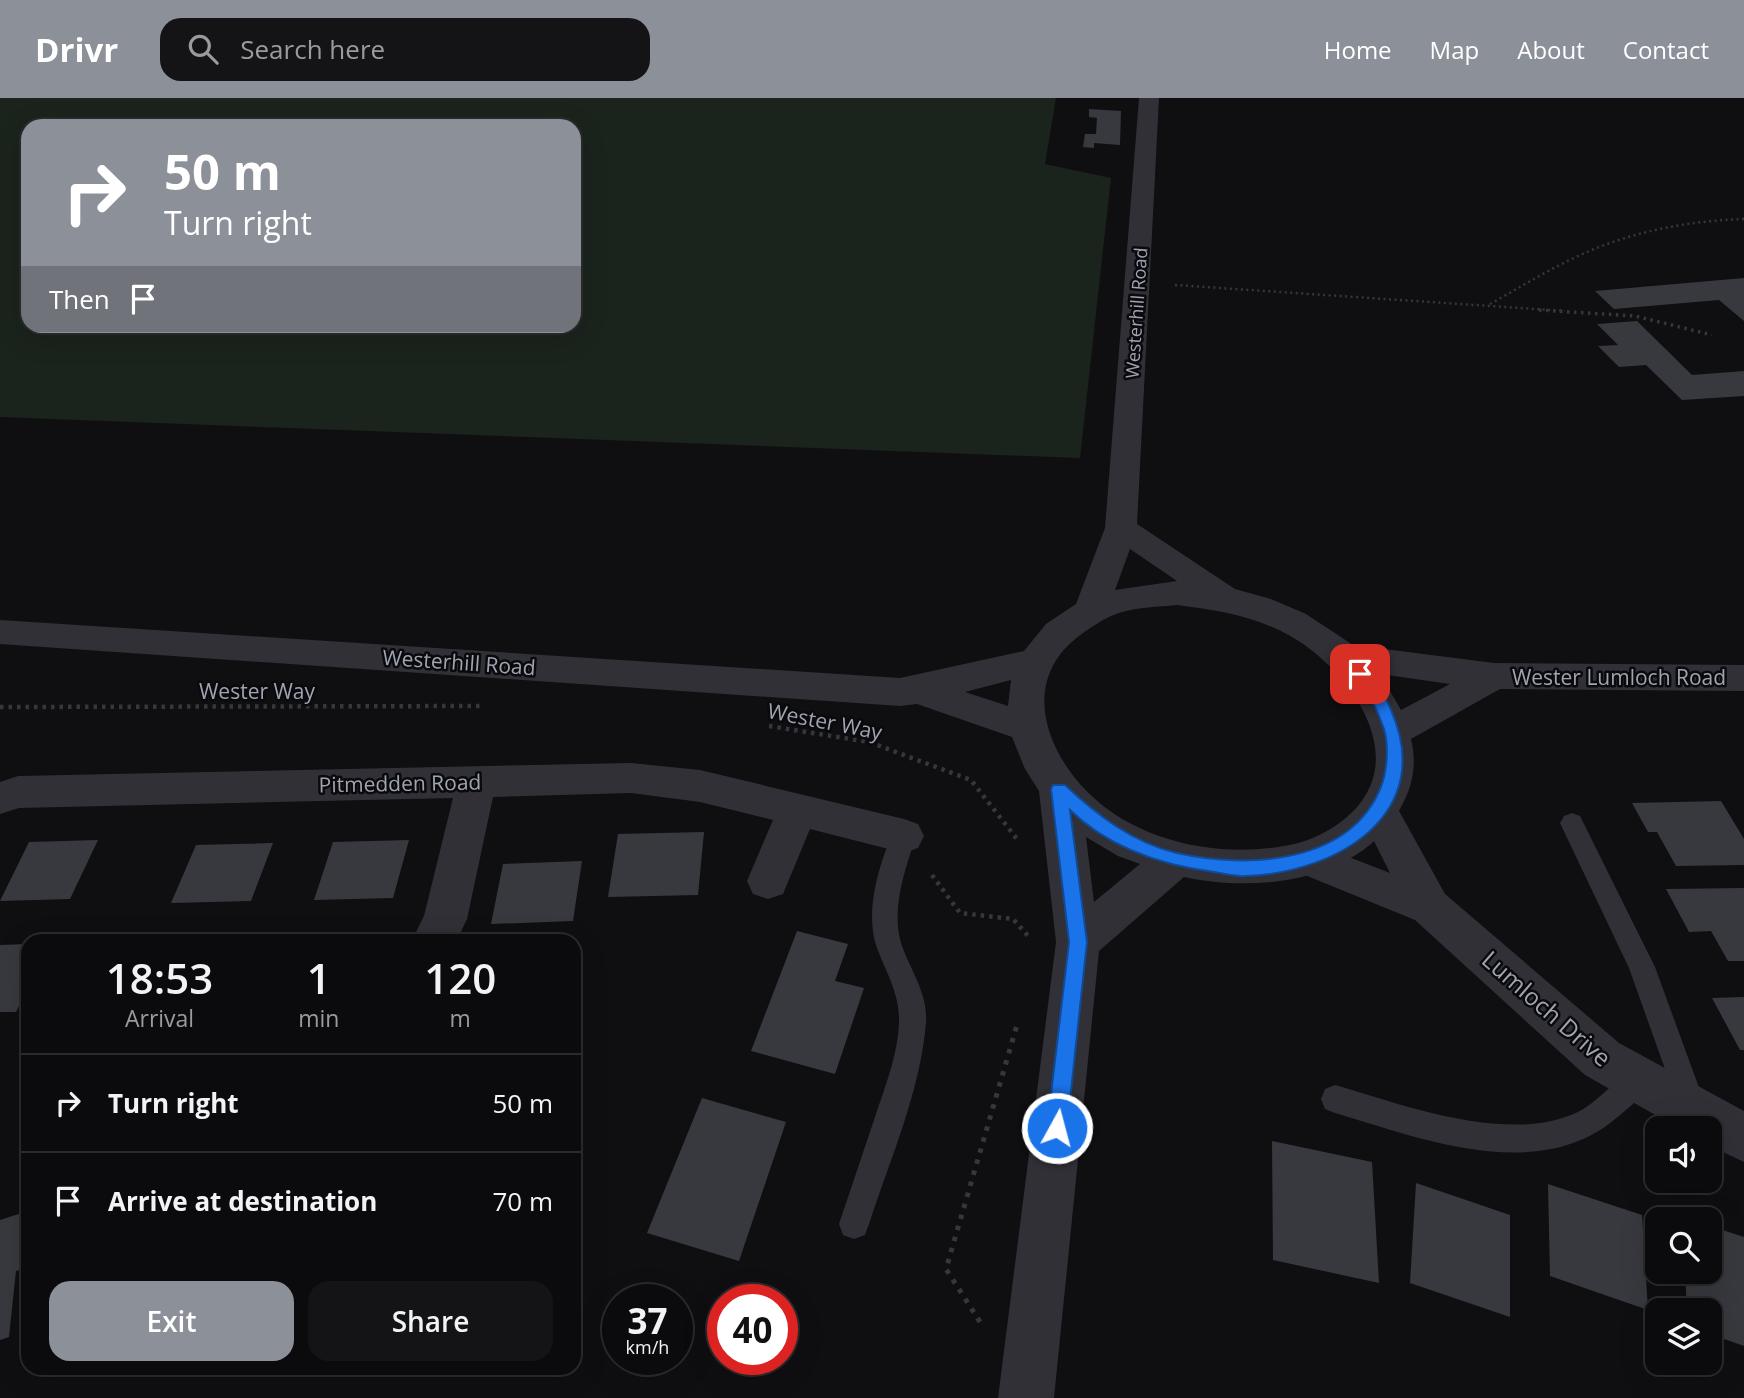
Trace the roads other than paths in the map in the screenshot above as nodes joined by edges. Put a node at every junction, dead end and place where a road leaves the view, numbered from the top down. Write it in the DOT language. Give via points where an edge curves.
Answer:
graph roads {
  1 [pos="1149,98"];
  2 [pos="1121,528"];
  3 [pos="1225,598"];
  4 [pos="1090,612"];
  5 [pos="0,632"];
  6 [pos="1345,657"];
  7 [pos="1035,661"];
  8 [pos="1494,676"];
  9 [pos="1744,678"];
  10 [pos="918,690"];
  11 [pos="1027,727"];
  12 [pos="1393,732"];
  13 [pos="477,781"];
  14 [pos="1059,789"];
  15 [pos="0,798"];
  16 [pos="797,810"];
  17 [pos="1379,811"];
  18 [pos="1572,823"];
  19 [pos="904,836"];
  20 [pos="1310,859"];
  21 [pos="1175,860"];
  22 [pos="768,881"];
  23 [pos="1430,907"];
  24 [pos="437,934"];
  25 [pos="1078,942"];
  26 [pos="1638,1080"];
  27 [pos="1335,1099"];
  28 [pos="1693,1110"];
  29 [pos="1744,1138"];
  30 [pos="854,1224"];
  31 [pos="1026,1398"];
  1 -- 2 [label="street, Westerhill Road"];
  2 -- 3 [label="street"];
  2 -- 4 [label="street, Westerhill Road"];
  3 -- 4 [label="street" via="1177,593 1142,597"];
  3 -- 6 [label="street" via="1309,630"];
  4 -- 7 [label="street" via="1058,633"];
  5 -- 10 [label="street, Westerhill Road"];
  6 -- 8 [label="street, Wester Lumloch Road"];
  6 -- 12 [label="street" via="1375,692"];
  7 -- 10 [label="street, Westerhill Road"];
  7 -- 11 [label="street" via="1025,692"];
  8 -- 9 [label="street, Wester Lumloch Road"];
  8 -- 12 [label="street, Wester Lumloch Road"];
  10 -- 11 [label="street, Westerhill Road"];
  11 -- 14 [label="street" via="1038,758"];
  12 -- 17 [label="street" via="1394,773"];
  13 -- 15 [label="street, Pitmedden Road" via="18,792"];
  13 -- 16 [label="street, Pitmedden Road" via="631,778 700,786"];
  13 -- 24 [label="street" via="445,919"];
  14 -- 21 [label="street" via="1090,818 1129,842"];
  14 -- 25 [label="street"];
  16 -- 19 [label="street, Pitmedden Road"];
  16 -- 22 [label="street"];
  17 -- 20 [label="street" via="1351,839"];
  17 -- 23 [label="street, Lumloch Drive"];
  18 -- 28 [label="lane" via="1642,967"];
  19 -- 30 [label="lane" via="892,872 884,922 909,991 913,1020 904,1073"];
  20 -- 21 [label="street" via="1245,869"];
  20 -- 23 [label="street, Lumloch Drive"];
  21 -- 25 [label="street"];
  23 -- 26 [label="street, Lumloch Drive" via="1602,1059"];
  25 -- 31 [label="street"];
  26 -- 27 [label="lane" via="1587,1124 1557,1135 1522,1138 1461,1133"];
  26 -- 28 [label="street, Lumloch Drive"];
  28 -- 29 [label="street, Lumloch Drive"];
}
